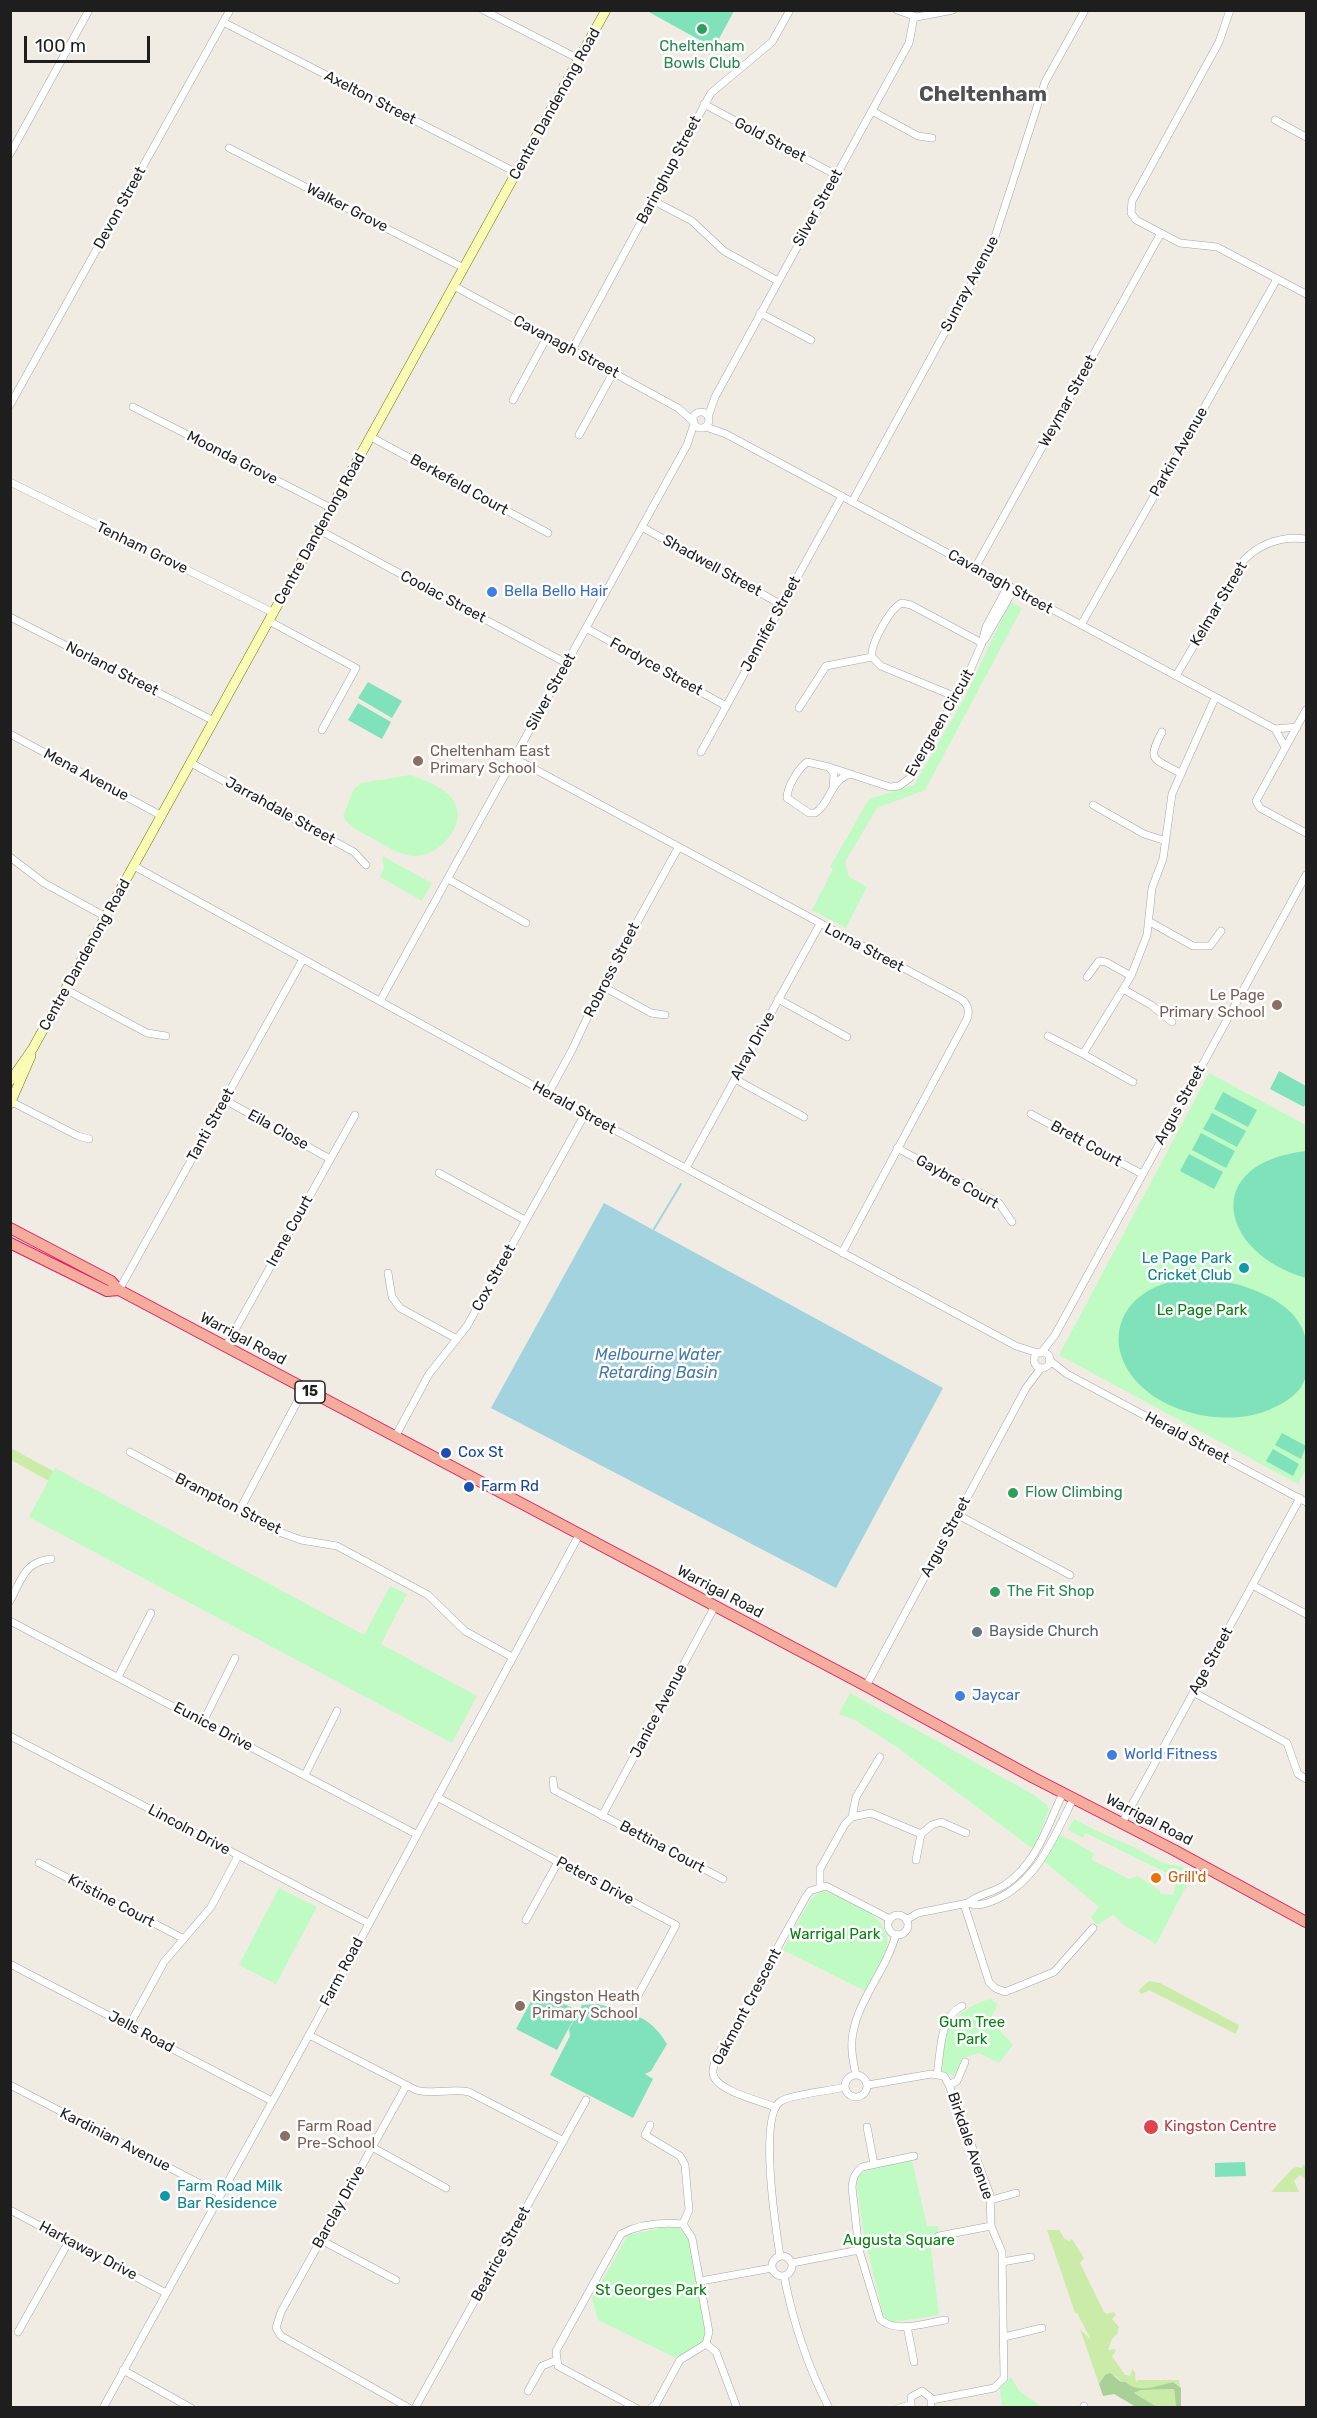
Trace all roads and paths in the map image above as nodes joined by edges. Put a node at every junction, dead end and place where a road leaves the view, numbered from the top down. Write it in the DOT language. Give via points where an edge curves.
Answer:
graph roads {
  1 [pos="89,10"];
  2 [pos="230,10"];
  3 [pos="483,10"];
  4 [pos="606,10"];
  5 [pos="790,10"];
  6 [pos="897,10"];
  7 [pos="953,10"];
  8 [pos="1083,10"];
  9 [pos="1230,10"];
  10 [pos="914,17"];
  11 [pos="223,22"];
  12 [pos="579,59"];
  13 [pos="704,104"];
  14 [pos="872,111"];
  15 [pos="1275,120"];
  16 [pos="1306,137"];
  17 [pos="932,138"];
  18 [pos="229,148"];
  19 [pos="10,154"];
  20 [pos="517,173"];
  21 [pos="836,175"];
  22 [pos="652,200"];
  23 [pos="1161,233"];
  24 [pos="464,268"];
  25 [pos="1277,279"];
  26 [pos="778,281"];
  27 [pos="454,286"];
  28 [pos="1306,294"];
  29 [pos="760,313"];
  30 [pos="547,337"];
  31 [pos="811,340"];
  32 [pos="572,350"];
  33 [pos="613,373"];
  34 [pos="715,397"];
  35 [pos="513,400"];
  36 [pos="10,405"];
  37 [pos="133,407"];
  38 [pos="678,408"];
  39 [pos="700,413"];
  40 [pos="709,418"];
  41 [pos="694,423"];
  42 [pos="704,427"];
  43 [pos="726,434"];
  44 [pos="579,435"];
  45 [pos="370,437"];
  46 [pos="687,445"];
  47 [pos="10,483"];
  48 [pos="842,496"];
  49 [pos="852,502"];
  50 [pos="331,508"];
  51 [pos="642,527"];
  52 [pos="319,530"];
  53 [pos="548,533"];
  54 [pos="1306,539"];
  55 [pos="975,568"];
  56 [pos="1011,587"];
  57 [pos="782,605"];
  58 [pos="10,617"];
  59 [pos="272,617"];
  60 [pos="1081,625"];
  61 [pos="586,628"];
  62 [pos="982,643"];
  63 [pos="872,657"];
  64 [pos="566,663"];
  65 [pos="1176,676"];
  66 [pos="956,697"];
  67 [pos="1215,698"];
  68 [pos="726,706"];
  69 [pos="799,708"];
  70 [pos="1306,710"];
  71 [pos="214,721"];
  72 [pos="1297,727"];
  73 [pos="1275,729"];
  74 [pos="322,730"];
  75 [pos="1162,732"];
  76 [pos="10,734"];
  77 [pos="1285,747"];
  78 [pos="701,752"];
  79 [pos="514,758"];
  80 [pos="191,762"];
  81 [pos="829,767"];
  82 [pos="1180,773"];
  83 [pos="851,774"];
  84 [pos="833,787"];
  85 [pos="1093,805"];
  86 [pos="162,816"];
  87 [pos="1306,833"];
  88 [pos="1166,841"];
  89 [pos="678,848"];
  90 [pos="10,857"];
  91 [pos="366,865"];
  92 [pos="134,866"];
  93 [pos="1306,875"];
  94 [pos="448,879"];
  95 [pos="106,917"];
  96 [pos="1150,922"];
  97 [pos="526,923"];
  98 [pos="820,924"];
  99 [pos="1221,931"];
  100 [pos="303,959"];
  101 [pos="1131,976"];
  102 [pos="1087,977"];
  103 [pos="602,986"];
  104 [pos="65,989"];
  105 [pos="1123,989"];
  106 [pos="778,999"];
  107 [pos="380,1001"];
  108 [pos="665,1015"];
  109 [pos="1172,1022"];
  110 [pos="166,1036"];
  111 [pos="1048,1036"];
  112 [pos="847,1037"];
  113 [pos="1083,1054"];
  114 [pos="17,1071"];
  115 [pos="735,1078"];
  116 [pos="10,1081"];
  117 [pos="1133,1082"];
  118 [pos="548,1094"];
  119 [pos="225,1100"];
  120 [pos="11,1102"];
  121 [pos="585,1114"];
  122 [pos="1031,1114"];
  123 [pos="355,1115"];
  124 [pos="804,1118"];
  125 [pos="89,1139"];
  126 [pos="897,1148"];
  127 [pos="330,1159"];
  128 [pos="686,1168"];
  129 [pos="439,1173"];
  130 [pos="1142,1174"];
  131 [pos="525,1220"];
  132 [pos="1012,1222"];
  133 [pos="10,1228"];
  134 [pos="10,1243"];
  135 [pos="842,1253"];
  136 [pos="388,1273"];
  137 [pos="119,1290"];
  138 [pos="457,1339"];
  139 [pos="1016,1346"];
  140 [pos="226,1347"];
  141 [pos="1044,1356"];
  142 [pos="1039,1365"];
  143 [pos="1067,1374"];
  144 [pos="304,1389"];
  145 [pos="395,1437"];
  146 [pos="130,1452"];
  147 [pos="1303,1500"];
  148 [pos="239,1511"];
  149 [pos="957,1515"];
  150 [pos="579,1535"];
  151 [pos="51,1559"];
  152 [pos="1070,1575"];
  153 [pos="1252,1585"];
  154 [pos="10,1601"];
  155 [pos="715,1606"];
  156 [pos="151,1613"];
  157 [pos="1306,1614"];
  158 [pos="10,1621"];
  159 [pos="512,1657"];
  160 [pos="235,1658"];
  161 [pos="118,1677"];
  162 [pos="866,1686"];
  163 [pos="1193,1692"];
  164 [pos="337,1711"];
  165 [pos="203,1722"];
  166 [pos="10,1736"];
  167 [pos="880,1756"];
  168 [pos="304,1775"];
  169 [pos="1306,1779"];
  170 [pos="553,1780"];
  171 [pos="1068,1796"];
  172 [pos="436,1797"];
  173 [pos="602,1816"];
  174 [pos="852,1817"];
  175 [pos="1122,1823"];
  176 [pos="966,1833"];
  177 [pos="416,1834"];
  178 [pos="921,1834"];
  179 [pos="238,1856"];
  180 [pos="916,1860"];
  181 [pos="558,1862"];
  182 [pos="39,1863"];
  183 [pos="723,1879"];
  184 [pos="820,1887"];
  185 [pos="966,1904"];
  186 [pos="890,1919"];
  187 [pos="526,1920"];
  188 [pos="906,1920"];
  189 [pos="1306,1922"];
  190 [pos="368,1923"];
  191 [pos="1093,1929"];
  192 [pos="896,1935"];
  193 [pos="184,1939"];
  194 [pos="10,1964"];
  195 [pos="635,2001"];
  196 [pos="962,2006"];
  197 [pos="129,2026"];
  198 [pos="309,2035"];
  199 [pos="965,2062"];
  200 [pos="937,2074"];
  201 [pos="856,2075"];
  202 [pos="10,2085"];
  203 [pos="868,2085"];
  204 [pos="949,2085"];
  205 [pos="406,2086"];
  206 [pos="845,2088"];
  207 [pos="586,2100"];
  208 [pos="272,2101"];
  209 [pos="775,2107"];
  210 [pos="650,2125"];
  211 [pos="867,2127"];
  212 [pos="564,2141"];
  213 [pos="372,2147"];
  214 [pos="914,2156"];
  215 [pos="874,2164"];
  216 [pos="446,2188"];
  217 [pos="1016,2193"];
  218 [pos="220,2194"];
  219 [pos="990,2200"];
  220 [pos="10,2210"];
  221 [pos="683,2224"];
  222 [pos="991,2226"];
  223 [pos="939,2236"];
  224 [pos="321,2240"];
  225 [pos="69,2241"];
  226 [pos="859,2250"];
  227 [pos="780,2256"];
  228 [pos="1031,2257"];
  229 [pos="1002,2262"];
  230 [pos="792,2263"];
  231 [pos="772,2268"];
  232 [pos="784,2276"];
  233 [pos="396,2280"];
  234 [pos="701,2281"];
  235 [pos="166,2293"];
  236 [pos="945,2320"];
  237 [pos="907,2326"];
  238 [pos="1042,2328"];
  239 [pos="276,2329"];
  240 [pos="18,2332"];
  241 [pos="266,2332"];
  242 [pos="1004,2337"];
  243 [pos="706,2344"];
  244 [pos="557,2360"];
  245 [pos="914,2362"];
  246 [pos="123,2370"];
  247 [pos="528,2391"];
  248 [pos="932,2404"];
  249 [pos="910,2406"];
  250 [pos="102,2408"];
  251 [pos="191,2408"];
  252 [pos="409,2408"];
  253 [pos="415,2408"];
  254 [pos="636,2408"];
  255 [pos="651,2408"];
  256 [pos="737,2408"];
  257 [pos="830,2408"];
  258 [pos="899,2408"];
  1 -- 19 [label="street"];
  2 -- 11 [label="street, Devon Street"];
  3 -- 12 [label="street"];
  4 -- 12 [label="main road, Centre Dandenong Road"];
  5 -- 13 [label="street, Baringhup Street" via="772,42 720,83"];
  6 -- 10 [label="street"];
  7 -- 10 [label="street"];
  8 -- 49 [label="street, Sunray Avenue" via="1045,82 992,246"];
  9 -- 23 [label="street" via="1219,42 1132,201 1130,208 1136,220"];
  10 -- 14 [label="street, Silver Street" via="909,43"];
  11 -- 20 [label="street, Axelton Street"];
  11 -- 36 [label="street, Devon Street"];
  12 -- 20 [label="main road, Centre Dandenong Road"];
  13 -- 21 [label="street, Gold Street"];
  13 -- 22 [label="street, Baringhup Street"];
  14 -- 17 [label="street" via="918,136"];
  14 -- 21 [label="street, Silver Street"];
  15 -- 16 [label="street"];
  18 -- 24 [label="street, Walker Grove"];
  20 -- 24 [label="main road, Centre Dandenong Road"];
  21 -- 26 [label="street, Silver Street"];
  22 -- 26 [label="street" via="692,221 724,251"];
  22 -- 32 [label="street, Baringhup Street"];
  23 -- 25 [label="street" via="1182,244 1217,247"];
  23 -- 55 [label="street, Weymar Street"];
  24 -- 27 [label="main road, Centre Dandenong Road"];
  25 -- 28 [label="street"];
  25 -- 60 [label="street, Parkin Avenue"];
  26 -- 29 [label="street, Silver Street"];
  27 -- 30 [label="street, Cavanagh Street"];
  27 -- 45 [label="main road, Centre Dandenong Road"];
  29 -- 31 [label="street"];
  29 -- 34 [label="street, Silver Street"];
  30 -- 32 [label="street, Cavanagh Street"];
  30 -- 35 [label="street"];
  32 -- 33 [label="street, Cavanagh Street"];
  33 -- 38 [label="street, Cavanagh Street"];
  33 -- 44 [label="street"];
  34 -- 39 [label="street, Silver Street"];
  34 -- 40 [label="street, Silver Street"];
  37 -- 50 [label="street, Moonda Grove"];
  38 -- 39 [label="street, Cavanagh Street"];
  38 -- 41 [label="street, Cavanagh Street"];
  39 -- 40 [label="street, Cavanagh Street"];
  39 -- 41 [label="street, Silver Street" via="694,417"];
  40 -- 42 [label="street, Silver Street"];
  40 -- 43 [label="street, Cavanagh Street"];
  41 -- 42 [label="street, Cavanagh Street"];
  41 -- 46 [label="street, Silver Street"];
  42 -- 43 [label="street, Cavanagh Street"];
  42 -- 46 [label="street, Silver Street"];
  43 -- 48 [label="street, Cavanagh Street"];
  45 -- 50 [label="main road, Centre Dandenong Road"];
  45 -- 53 [label="street, Berkefeld Court"];
  46 -- 51 [label="street, Silver Street"];
  47 -- 59 [label="street, Tenham Grove"];
  48 -- 49 [label="street, Cavanagh Street"];
  48 -- 57 [label="street, Jennifer Street"];
  49 -- 55 [label="street, Cavanagh Street"];
  50 -- 52 [label="main road, Centre Dandenong Road"];
  51 -- 57 [label="street, Shadwell Street"];
  51 -- 61 [label="street, Silver Street"];
  52 -- 59 [label="main road, Centre Dandenong Road"];
  52 -- 64 [label="street, Coolac Street"];
  54 -- 65 [label="street, Kelmar Street" via="1285,538 1268,543 1244,560"];
  55 -- 56 [label="street, Cavanagh Street"];
  56 -- 60 [label="street, Cavanagh Street"];
  56 -- 62 [label="street, Evergreen Circuit"];
  57 -- 68 [label="street, Jennifer Street"];
  58 -- 71 [label="street, Norland Street"];
  59 -- 71 [label="main road, Centre Dandenong Road"];
  59 -- 74 [label="street, Tenham Grove" via="356,668"];
  60 -- 65 [label="street, Cavanagh Street"];
  61 -- 64 [label="street, Silver Street"];
  61 -- 68 [label="street, Fordyce Street"];
  62 -- 63 [label="street" via="902,603 892,610 873,645"];
  62 -- 66 [label="street, Evergreen Circuit"];
  63 -- 66 [label="street" via="881,666"];
  63 -- 69 [label="street" via="826,666"];
  64 -- 79 [label="street, Silver Street"];
  65 -- 67 [label="street, Cavanagh Street"];
  66 -- 83 [label="street, Evergreen Circuit" via="907,781 890,787"];
  67 -- 73 [label="street, Cavanagh Street"];
  67 -- 82 [label="street"];
  68 -- 78 [label="street, Jennifer Street"];
  70 -- 72 [label="street"];
  71 -- 80 [label="main road, Centre Dandenong Road"];
  72 -- 73 [label="street"];
  72 -- 77 [label="street"];
  73 -- 77 [label="street"];
  75 -- 82 [label="street" via="1152,749 1153,755"];
  76 -- 86 [label="street, Mena Avenue"];
  77 -- 87 [label="street" via="1257,804"];
  79 -- 89 [label="street, Lorna Street"];
  79 -- 94 [label="street, Silver Street"];
  80 -- 86 [label="main road, Centre Dandenong Road"];
  80 -- 91 [label="street, Jarrahdale Street" via="354,852"];
  81 -- 83 [label="street, Evergreen Circuit"];
  81 -- 84 [label="street" via="834,774"];
  81 -- 84 [label="street, Evergreen Circuit" via="805,763 788,791 788,798 815,813"];
  82 -- 88 [label="street" via="1172,794"];
  83 -- 84 [label="street, Evergreen Circuit"];
  85 -- 88 [label="street" via="1144,834"];
  86 -- 92 [label="main road, Centre Dandenong Road"];
  88 -- 96 [label="street" via="1152,888"];
  89 -- 98 [label="street, Lorna Street"];
  89 -- 103 [label="street, Robross Street"];
  90 -- 95 [label="street" via="47,885"];
  92 -- 95 [label="main road, Centre Dandenong Road"];
  92 -- 100 [label="street, Herald Street"];
  93 -- 130 [label="street, Argus Street"];
  94 -- 97 [label="street"];
  94 -- 107 [label="street, Silver Street"];
  95 -- 104 [label="main road, Centre Dandenong Road"];
  96 -- 99 [label="street" via="1193,946 1210,946"];
  96 -- 101 [label="street"];
  98 -- 106 [label="street, Alray Drive"];
  98 -- 126 [label="street, Lorna Street" via="961,999 968,1008 967,1018"];
  100 -- 107 [label="street, Herald Street"];
  100 -- 119 [label="street, Tanti Street"];
  101 -- 102 [label="street" via="1099,961"];
  101 -- 105 [label="street"];
  103 -- 108 [label="street" via="651,1013"];
  103 -- 118 [label="street, Robross Street"];
  104 -- 110 [label="street" via="147,1033"];
  104 -- 114 [label="main road, Centre Dandenong Road"];
  105 -- 109 [label="street"];
  105 -- 113 [label="street"];
  106 -- 112 [label="street"];
  106 -- 115 [label="street, Alray Drive"];
  107 -- 118 [label="street, Herald Street"];
  111 -- 113 [label="street"];
  113 -- 117 [label="street"];
  114 -- 116 [label="main road, Centre Dandenong Road"];
  114 -- 120 [label="main road, Centre Dandenong Road"];
  115 -- 124 [label="street"];
  115 -- 128 [label="street, Alray Drive"];
  118 -- 121 [label="street, Herald Street"];
  119 -- 127 [label="street, Eila Close"];
  119 -- 137 [label="street, Tanti Street"];
  120 -- 125 [label="street"];
  121 -- 128 [label="street, Herald Street"];
  121 -- 131 [label="street, Cox Street"];
  122 -- 130 [label="street, Brett Court"];
  123 -- 127 [label="street, Irene Court"];
  126 -- 132 [label="street, Gaybre Court" via="999,1203"];
  126 -- 135 [label="street, Lorna Street"];
  127 -- 140 [label="street, Irene Court"];
  128 -- 135 [label="street, Herald Street"];
  129 -- 131 [label="street"];
  130 -- 141 [label="street, Argus Street"];
  131 -- 138 [label="street, Cox Street"];
  133 -- 137 [label="highway, Warrigal Road / 15" via="111,1281"];
  134 -- 137 [label="highway, Warrigal Road / 15" via="107,1291"];
  135 -- 139 [label="street, Herald Street"];
  136 -- 138 [label="street" via="392,1297 400,1308"];
  137 -- 140 [label="highway, Warrigal Road / 15"];
  138 -- 145 [label="street, Cox Street" via="429,1374"];
  139 -- 141 [label="street, Herald Street"];
  139 -- 142 [label="street, Herald Street"];
  140 -- 144 [label="highway, Warrigal Road / 15"];
  141 -- 142 [label="street"];
  141 -- 142 [label="street"];
  141 -- 143 [label="street, Herald Street"];
  142 -- 143 [label="street, Herald Street"];
  142 -- 149 [label="street, Argus Street"];
  143 -- 147 [label="street, Herald Street"];
  144 -- 145 [label="highway, Warrigal Road / 15"];
  144 -- 148 [label="street"];
  145 -- 150 [label="highway, Warrigal Road / 15"];
  146 -- 148 [label="street, Brampton Street"];
  147 -- 153 [label="street, Age Street"];
  148 -- 159 [label="street, Brampton Street" via="301,1540 337,1546 428,1595 465,1632"];
  149 -- 152 [label="street"];
  149 -- 162 [label="street, Argus Street"];
  150 -- 155 [label="highway, Warrigal Road / 15"];
  150 -- 159 [label="street, Farm Road"];
  151 -- 154 [label="street" via="40,1560 28,1568"];
  153 -- 157 [label="street"];
  153 -- 163 [label="street, Age Street"];
  155 -- 162 [label="highway, Warrigal Road / 15"];
  155 -- 173 [label="street, Janice Avenue"];
  156 -- 161 [label="street"];
  158 -- 161 [label="street, Eunice Drive"];
  159 -- 172 [label="street, Farm Road"];
  160 -- 165 [label="street"];
  161 -- 165 [label="street, Eunice Drive"];
  162 -- 171 [label="highway, Warrigal Road / 15"];
  163 -- 169 [label="street" via="1287,1743 1298,1774"];
  163 -- 175 [label="street, Age Street"];
  164 -- 168 [label="street"];
  165 -- 168 [label="street, Eunice Drive"];
  166 -- 179 [label="street, Lincoln Drive"];
  167 -- 174 [label="street" via="856,1797"];
  168 -- 177 [label="street, Eunice Drive"];
  170 -- 173 [label="street, Bettina Court" via="554,1790"];
  171 -- 175 [label="highway, Warrigal Road / 15"];
  171 -- 185 [label="street" via="1021,1872 1004,1886"];
  171 -- 185 [label="street" via="1041,1860 1027,1879 992,1901 976,1906"];
  172 -- 177 [label="street, Farm Road"];
  172 -- 181 [label="street, Peters Drive"];
  173 -- 183 [label="street, Bettina Court"];
  174 -- 178 [label="street" via="871,1813"];
  174 -- 184 [label="street" via="820,1869"];
  175 -- 189 [label="highway, Warrigal Road / 15"];
  176 -- 178 [label="street" via="941,1822"];
  177 -- 190 [label="street, Farm Road"];
  178 -- 180 [label="street"];
  179 -- 190 [label="street, Lincoln Drive"];
  179 -- 193 [label="street" via="211,1907"];
  181 -- 187 [label="street"];
  181 -- 195 [label="street, Peters Drive" via="676,1924"];
  182 -- 193 [label="street, Kristine Court"];
  184 -- 186 [label="street" via="833,1888"];
  184 -- 209 [label="street, Oakmont Crescent" via="805,1898 750,2006 713,2067 718,2084"];
  185 -- 188 [label="street" via="918,1912"];
  185 -- 191 [label="street" via="990,1982 1005,1992 1054,1972"];
  186 -- 188 [label="street" via="898,1915"];
  186 -- 192 [label="street" via="888,1928"];
  188 -- 192 [label="street" via="905,1931"];
  190 -- 198 [label="street, Farm Road"];
  192 -- 201 [label="street" via="856,2019 851,2046"];
  193 -- 197 [label="street" via="160,1968"];
  194 -- 197 [label="street, Jells Road"];
  196 -- 200 [label="street" via="955,2009 944,2029"];
  197 -- 208 [label="street, Jells Road"];
  198 -- 205 [label="street"];
  198 -- 208 [label="street, Farm Road"];
  199 -- 204 [label="street, Birkdale Avenue" via="957,2081"];
  200 -- 203 [label="street"];
  200 -- 204 [label="street, Birkdale Avenue" via="944,2076"];
  201 -- 203 [label="street"];
  201 -- 206 [label="street" via="848,2078"];
  202 -- 218 [label="street, Kardinian Avenue"];
  203 -- 206 [label="street" via="865,2094 858,2098 848,2095"];
  204 -- 219 [label="street, Birkdale Avenue"];
  205 -- 212 [label="street" via="427,2093 470,2092"];
  205 -- 213 [label="street, Barclay Drive"];
  206 -- 209 [label="street" via="788,2099"];
  207 -- 212 [label="street, Beatrice Street"];
  208 -- 218 [label="street, Farm Road"];
  209 -- 227 [label="street" via="770,2167"];
  210 -- 221 [label="street" via="642,2134 680,2156 686,2165 689,2210"];
  211 -- 215 [label="street"];
  212 -- 253 [label="street, Beatrice Street"];
  213 -- 216 [label="street"];
  213 -- 224 [label="street, Barclay Drive"];
  214 -- 215 [label="street"];
  215 -- 226 [label="street" via="862,2167 853,2179"];
  217 -- 219 [label="street"];
  218 -- 235 [label="street, Farm Road"];
  219 -- 222 [label="street, Birkdale Avenue"];
  220 -- 225 [label="street, Harkaway Drive"];
  221 -- 234 [label="street" via="692,2238"];
  221 -- 244 [label="street" via="668,2222 621,2234 556,2351"];
  222 -- 223 [label="street"];
  222 -- 229 [label="street, Birkdale Avenue" via="1000,2243"];
  224 -- 233 [label="street"];
  224 -- 239 [label="street, Barclay Drive"];
  225 -- 235 [label="street, Harkaway Drive"];
  225 -- 240 [label="street"];
  226 -- 230 [label="street"];
  226 -- 237 [label="street" via="880,2319 889,2326"];
  227 -- 230 [label="street"];
  227 -- 231 [label="street" via="773,2261"];
  228 -- 229 [label="street"];
  229 -- 242 [label="street, Birkdale Avenue"];
  230 -- 232 [label="street" via="790,2273"];
  231 -- 232 [label="street" via="777,2275"];
  231 -- 234 [label="street"];
  232 -- 257 [label="street" via="805,2351"];
  234 -- 243 [label="street" via="709,2332"];
  235 -- 246 [label="street, Farm Road"];
  236 -- 237 [label="street"];
  237 -- 245 [label="street"];
  238 -- 242 [label="street"];
  239 -- 241 [label="street"];
  239 -- 252 [label="street" via="281,2336"];
  242 -- 248 [label="street, Birkdale Avenue" via="1005,2371 1000,2385"];
  243 -- 255 [label="street" via="680,2360"];
  243 -- 256 [label="street" via="716,2352"];
  244 -- 247 [label="street" via="542,2366"];
  244 -- 254 [label="street" via="558,2366"];
  246 -- 250 [label="street, Farm Road"];
  246 -- 251 [label="street"];
  248 -- 249 [label="street" via="926,2392 918,2392 911,2397"];
  249 -- 258 [label="street"];
}
